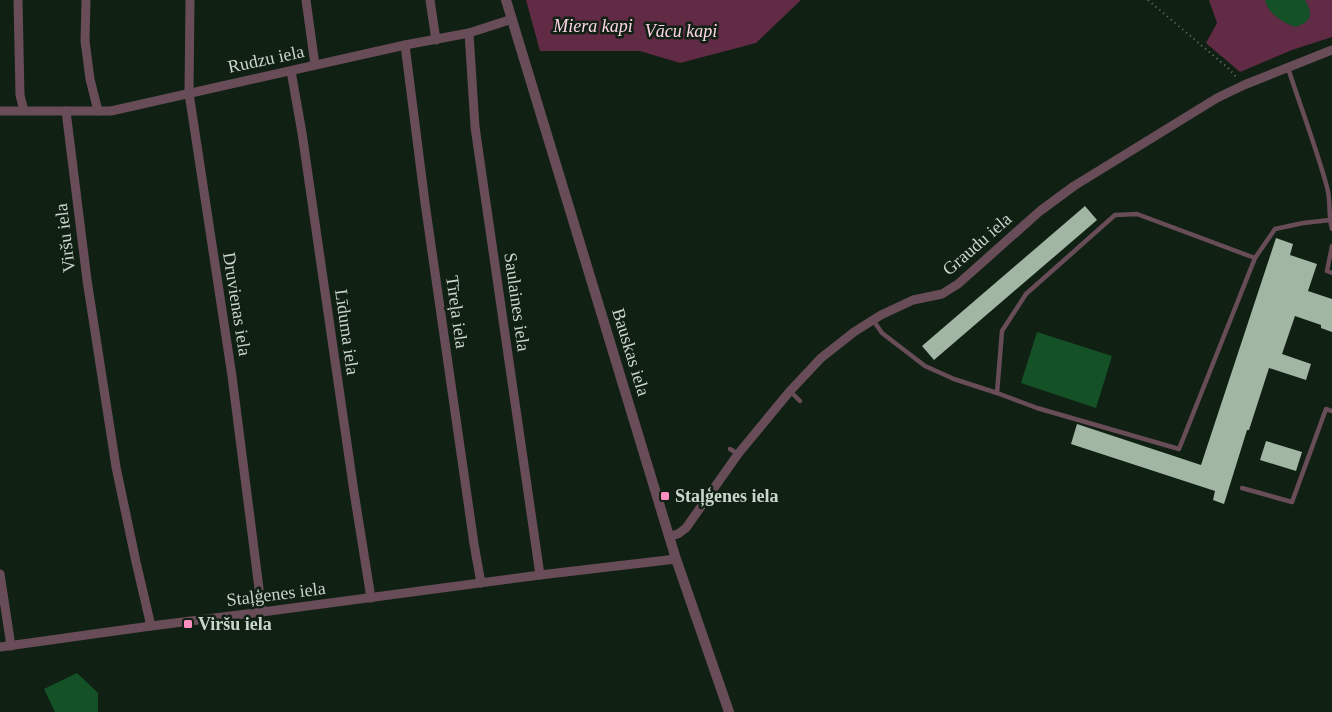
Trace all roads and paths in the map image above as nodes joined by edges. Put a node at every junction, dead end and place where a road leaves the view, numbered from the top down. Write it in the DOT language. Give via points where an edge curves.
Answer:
graph roads {
  1 [pos="18,0"];
  2 [pos="86,0"];
  3 [pos="190,0"];
  4 [pos="306,0"];
  5 [pos="430,0"];
  6 [pos="506,0"];
  7 [pos="1148,0"];
  8 [pos="512,19"];
  9 [pos="469,33"];
  10 [pos="436,40"];
  11 [pos="405,46"];
  12 [pos="1332,50"];
  13 [pos="315,65"];
  14 [pos="1288,67"];
  15 [pos="291,71"];
  16 [pos="1244,84"];
  17 [pos="189,93"];
  18 [pos="0,111"];
  19 [pos="24,111"];
  20 [pos="66,111"];
  21 [pos="98,111"];
  22 [pos="1331,211"];
  23 [pos="1330,220"];
  24 [pos="1332,229"];
  25 [pos="1332,246"];
  26 [pos="1255,258"];
  27 [pos="1332,273"];
  28 [pos="872,320"];
  29 [pos="790,392"];
  30 [pos="997,393"];
  31 [pos="800,401"];
  32 [pos="1332,411"];
  33 [pos="730,448"];
  34 [pos="738,454"];
  35 [pos="1242,488"];
  36 [pos="670,536"];
  37 [pos="676,559"];
  38 [pos="0,574"];
  39 [pos="540,574"];
  40 [pos="481,583"];
  41 [pos="371,598"];
  42 [pos="262,612"];
  43 [pos="151,626"];
  44 [pos="11,646"];
  45 [pos="0,647"];
  46 [pos="729,712"];
  1 -- 19 [label="street" via="20,95"];
  2 -- 21 [label="street" via="85,41"];
  3 -- 17 [label="street, Druvienas iela"];
  4 -- 13 [label="street"];
  5 -- 10 [label="street"];
  6 -- 8 [label="street, Bauskas iela"];
  7 -- 16 [label="path"];
  8 -- 9 [label="street, Rudzu iela"];
  8 -- 36 [label="street, Bauskas iela"];
  9 -- 10 [label="street, Rudzu iela"];
  9 -- 39 [label="street, Saulaines iela" via="475,127"];
  10 -- 11 [label="street, Rudzu iela"];
  11 -- 13 [label="street, Rudzu iela"];
  11 -- 40 [label="street, Tīreļa iela"];
  12 -- 14 [label="street, Graudu iela"];
  13 -- 15 [label="street, Rudzu iela"];
  14 -- 16 [label="street, Graudu iela"];
  14 -- 22 [label="lane" via="1328,189"];
  15 -- 17 [label="street, Rudzu iela"];
  15 -- 41 [label="street, Līduma iela"];
  16 -- 28 [label="street, Graudu iela" via="1074,186 1040,211 958,284 942,294 913,300"];
  17 -- 21 [label="street, Rudzu iela" via="112,111"];
  17 -- 42 [label="street, Druvienas iela" via="232,376"];
  18 -- 19 [label="street, Rudzu iela"];
  19 -- 20 [label="street, Rudzu iela"];
  20 -- 21 [label="street, Rudzu iela"];
  20 -- 43 [label="street, Viršu iela" via="87,280 116,467"];
  22 -- 23 [label="lane"];
  23 -- 24 [label="lane"];
  23 -- 26 [label="lane" via="1275,230"];
  25 -- 27 [label="lane" via="1326,271"];
  26 -- 30 [label="lane" via="1137,214 1115,215 1026,294 1002,331"];
  26 -- 30 [label="lane" via="1179,449 1037,408"];
  28 -- 29 [label="street, Graudu iela" via="821,358"];
  28 -- 30 [label="lane" via="882,333 925,366"];
  29 -- 31 [label="lane"];
  29 -- 34 [label="street, Graudu iela"];
  32 -- 35 [label="lane" via="1326,409 1292,502"];
  33 -- 34 [label="lane"];
  34 -- 36 [label="street, Graudu iela" via="686,528"];
  36 -- 37 [label="street, Bauskas iela"];
  37 -- 39 [label="street, Staļģenes iela"];
  37 -- 46 [label="street, Bauskas iela"];
  38 -- 44 [label="street"];
  39 -- 40 [label="street, Staļģenes iela"];
  40 -- 41 [label="street, Staļģenes iela"];
  41 -- 42 [label="street, Staļģenes iela"];
  42 -- 43 [label="street, Staļģenes iela"];
  43 -- 44 [label="street, Staļģenes iela"];
  44 -- 45 [label="street, Staļģenes iela"];
}
